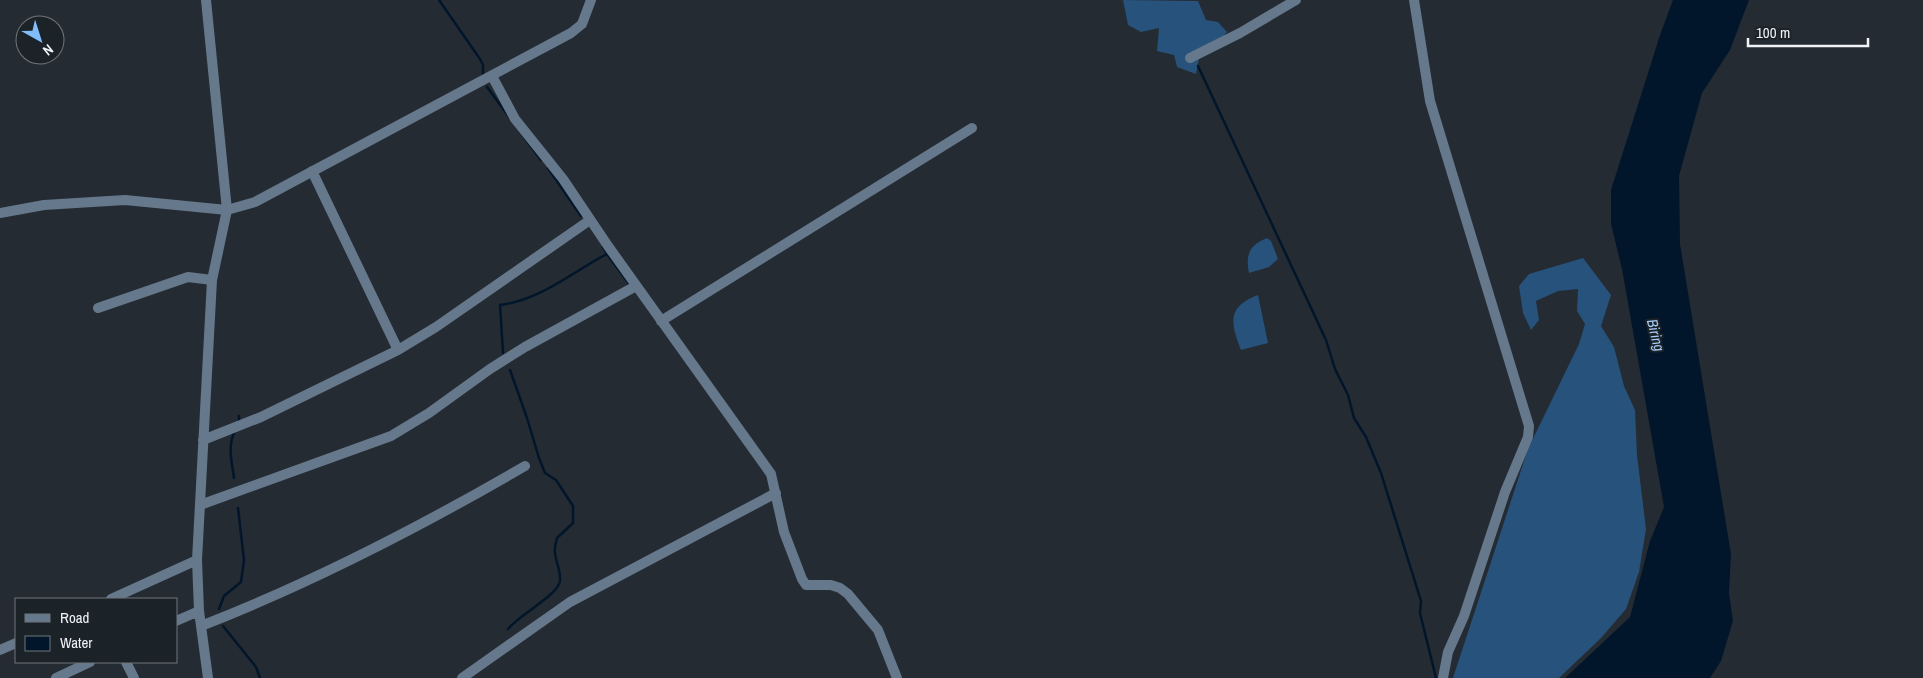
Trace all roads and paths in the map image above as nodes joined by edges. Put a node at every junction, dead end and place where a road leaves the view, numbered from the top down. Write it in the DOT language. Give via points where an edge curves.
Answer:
graph roads {
  1 [pos="206,0"];
  2 [pos="591,0"];
  3 [pos="1296,0"];
  4 [pos="1414,0"];
  5 [pos="1190,58"];
  6 [pos="492,76"];
  7 [pos="972,128"];
  8 [pos="312,171"];
  9 [pos="227,210"];
  10 [pos="0,213"];
  11 [pos="590,220"];
  12 [pos="212,280"];
  13 [pos="636,286"];
  14 [pos="98,308"];
  15 [pos="661,321"];
  16 [pos="398,350"];
  17 [pos="203,440"];
  18 [pos="525,466"];
  19 [pos="776,494"];
  20 [pos="200,505"];
  21 [pos="197,560"];
  22 [pos="114,598"];
  23 [pos="199,610"];
  24 [pos="178,620"];
  25 [pos="201,626"];
  26 [pos="15,643"];
  27 [pos="0,650"];
  28 [pos="88,663"];
  29 [pos="126,663"];
  30 [pos="56,678"];
  31 [pos="134,678"];
  32 [pos="208,678"];
  33 [pos="462,678"];
  34 [pos="897,678"];
  35 [pos="1443,678"];
  1 -- 9 [label="street"];
  2 -- 6 [label="street" via="582,24 571,33"];
  3 -- 5 [label="street"];
  4 -- 35 [label="street" via="1430,102 1529,426 1528,437 1505,492 1464,616 1448,652"];
  6 -- 8 [label="street"];
  6 -- 11 [label="street" via="515,118 563,179"];
  7 -- 15 [label="street"];
  8 -- 9 [label="street" via="255,202"];
  8 -- 16 [label="street"];
  9 -- 10 [label="street" via="125,200 44,205"];
  9 -- 12 [label="street"];
  11 -- 13 [label="street"];
  11 -- 16 [label="street"];
  12 -- 14 [label="street" via="188,276"];
  12 -- 17 [label="street"];
  13 -- 15 [label="street"];
  13 -- 20 [label="street" via="525,347 391,436"];
  15 -- 19 [label="street" via="771,474"];
  16 -- 17 [label="street" via="261,417"];
  17 -- 20 [label="street"];
  18 -- 25 [label="street" via="352,561"];
  19 -- 33 [label="street" via="570,602"];
  19 -- 34 [label="street" via="784,532 802,579 806,585 831,585 848,594 878,630"];
  20 -- 21 [label="street"];
  21 -- 22 [label="street"];
  21 -- 23 [label="street"];
  23 -- 24 [label="street"];
  23 -- 25 [label="street"];
  25 -- 32 [label="street"];
  26 -- 27 [label="street"];
  28 -- 30 [label="street"];
  29 -- 31 [label="street"];
}
